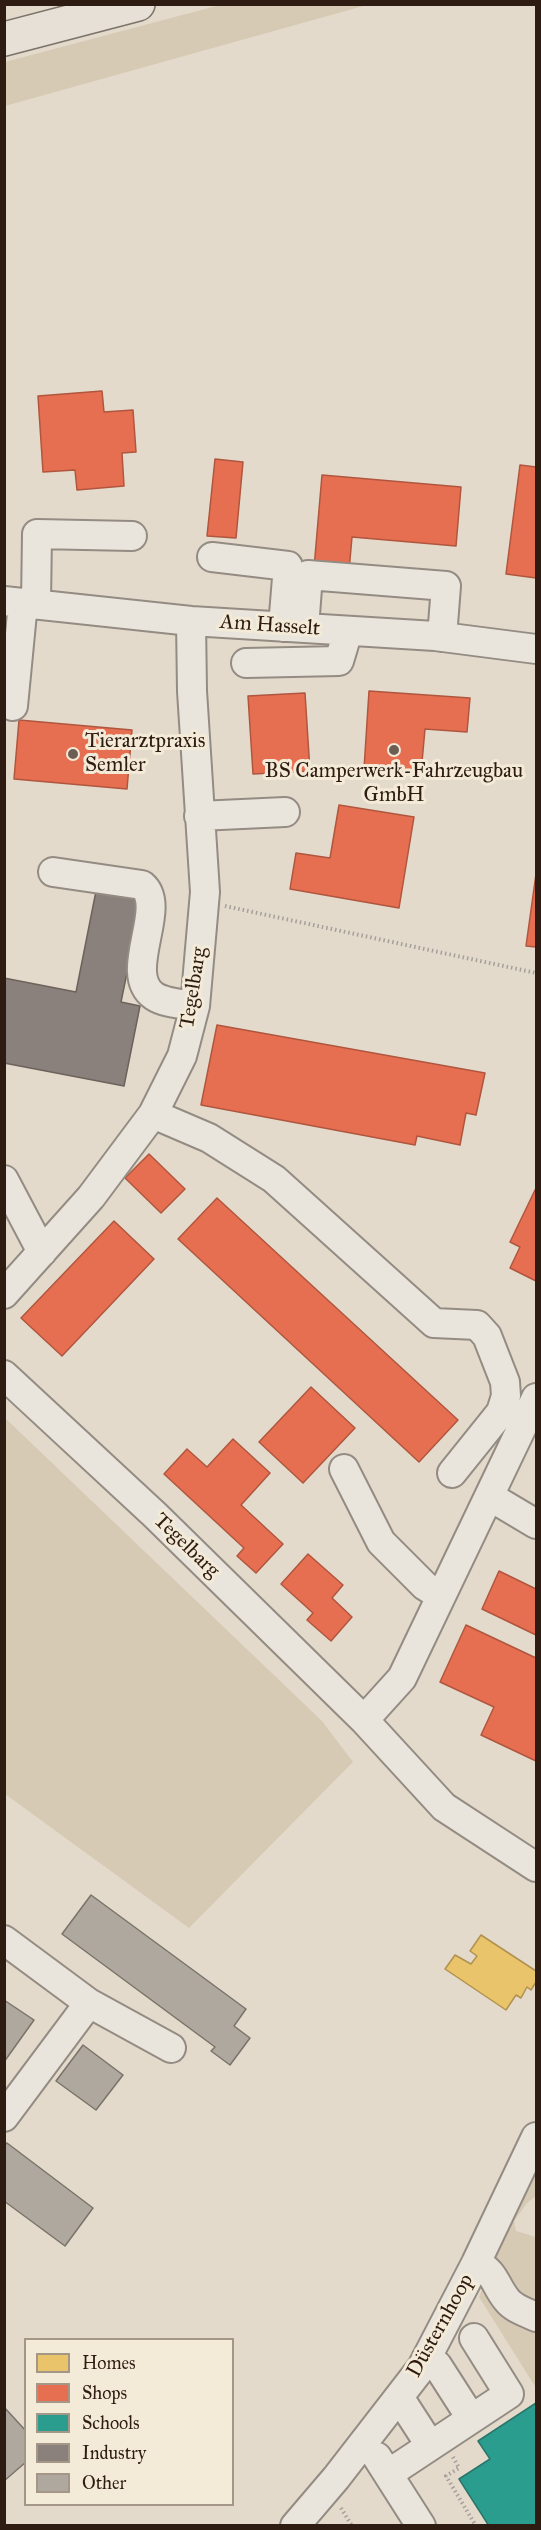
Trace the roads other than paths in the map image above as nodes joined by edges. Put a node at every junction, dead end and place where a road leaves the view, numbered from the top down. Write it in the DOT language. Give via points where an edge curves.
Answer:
graph roads {
  1 [pos="138,4"];
  2 [pos="4,39"];
  3 [pos="132,536"];
  4 [pos="212,557"];
  5 [pos="21,603"];
  6 [pos="190,621"];
  7 [pos="293,627"];
  8 [pos="348,631"];
  9 [pos="442,637"];
  10 [pos="537,649"];
  11 [pos="246,663"];
  12 [pos="13,705"];
  13 [pos="285,813"];
  14 [pos="199,816"];
  15 [pos="53,872"];
  16 [pos="195,1006"];
  17 [pos="153,1114"];
  18 [pos="4,1180"];
  19 [pos="42,1252"];
  20 [pos="4,1294"];
  21 [pos="4,1375"];
  22 [pos="537,1398"];
  23 [pos="344,1469"];
  24 [pos="452,1473"];
  25 [pos="489,1496"];
  26 [pos="537,1524"];
  27 [pos="441,1596"];
  28 [pos="364,1720"];
  29 [pos="537,1867"];
  30 [pos="4,1940"];
  31 [pos="89,2003"];
  32 [pos="171,2048"];
  33 [pos="4,2117"];
  34 [pos="537,2137"];
  35 [pos="476,2263"];
  36 [pos="537,2317"];
  37 [pos="474,2338"];
  38 [pos="426,2359"];
  39 [pos="399,2397"];
  40 [pos="471,2418"];
  41 [pos="366,2440"];
  42 [pos="436,2441"];
  43 [pos="388,2474"];
  44 [pos="295,2526"];
  45 [pos="421,2526"];
  1 -- 2 [label="main road"];
  3 -- 5 [label="street" via="37,534"];
  4 -- 7 [label="street" via="288,566"];
  5 -- 6 [label="street, Am Hasselt"];
  5 -- 12 [label="street"];
  6 -- 7 [label="street, Am Hasselt"];
  6 -- 14 [label="street, Tegelbarg"];
  7 -- 8 [label="street, Am Hasselt"];
  7 -- 9 [label="street" via="308,575 446,586"];
  8 -- 9 [label="street, Am Hasselt"];
  8 -- 11 [label="street" via="339,660"];
  9 -- 10 [label="street, Am Hasselt"];
  13 -- 14 [label="street"];
  14 -- 16 [label="street, Tegelbarg" via="205,892"];
  15 -- 16 [label="street" via="142,885 147,889 151,903 142,966 147,986 158,999"];
  16 -- 17 [label="street, Tegelbarg" via="182,1056"];
  17 -- 19 [label="street, Tegelbarg" via="91,1197"];
  17 -- 24 [label="street" via="209,1138 284,1186 434,1323 467,1323 484,1331 505,1382 505,1405"];
  18 -- 19 [label="street"];
  19 -- 20 [label="street, Tegelbarg"];
  21 -- 28 [label="street, Tegelbarg" via="155,1515"];
  22 -- 25 [label="street"];
  23 -- 27 [label="street" via="381,1542 425,1586"];
  25 -- 26 [label="street"];
  25 -- 27 [label="street"];
  27 -- 28 [label="street" via="402,1678"];
  28 -- 29 [label="street, Tegelbarg" via="444,1807"];
  30 -- 31 [label="street"];
  31 -- 32 [label="street"];
  31 -- 33 [label="street"];
  34 -- 35 [label="street, Düsternhoop"];
  35 -- 36 [label="street" via="489,2269 507,2301"];
  35 -- 38 [label="street, Düsternhoop"];
  37 -- 40 [label="street" via="509,2394"];
  38 -- 39 [label="street, Düsternhoop"];
  38 -- 40 [label="street" via="437,2365"];
  39 -- 41 [label="street, Düsternhoop"];
  39 -- 42 [label="street"];
  40 -- 42 [label="street"];
  41 -- 43 [label="street"];
  41 -- 44 [label="street, Düsternhoop"];
  42 -- 43 [label="street"];
  43 -- 45 [label="street"];
}
